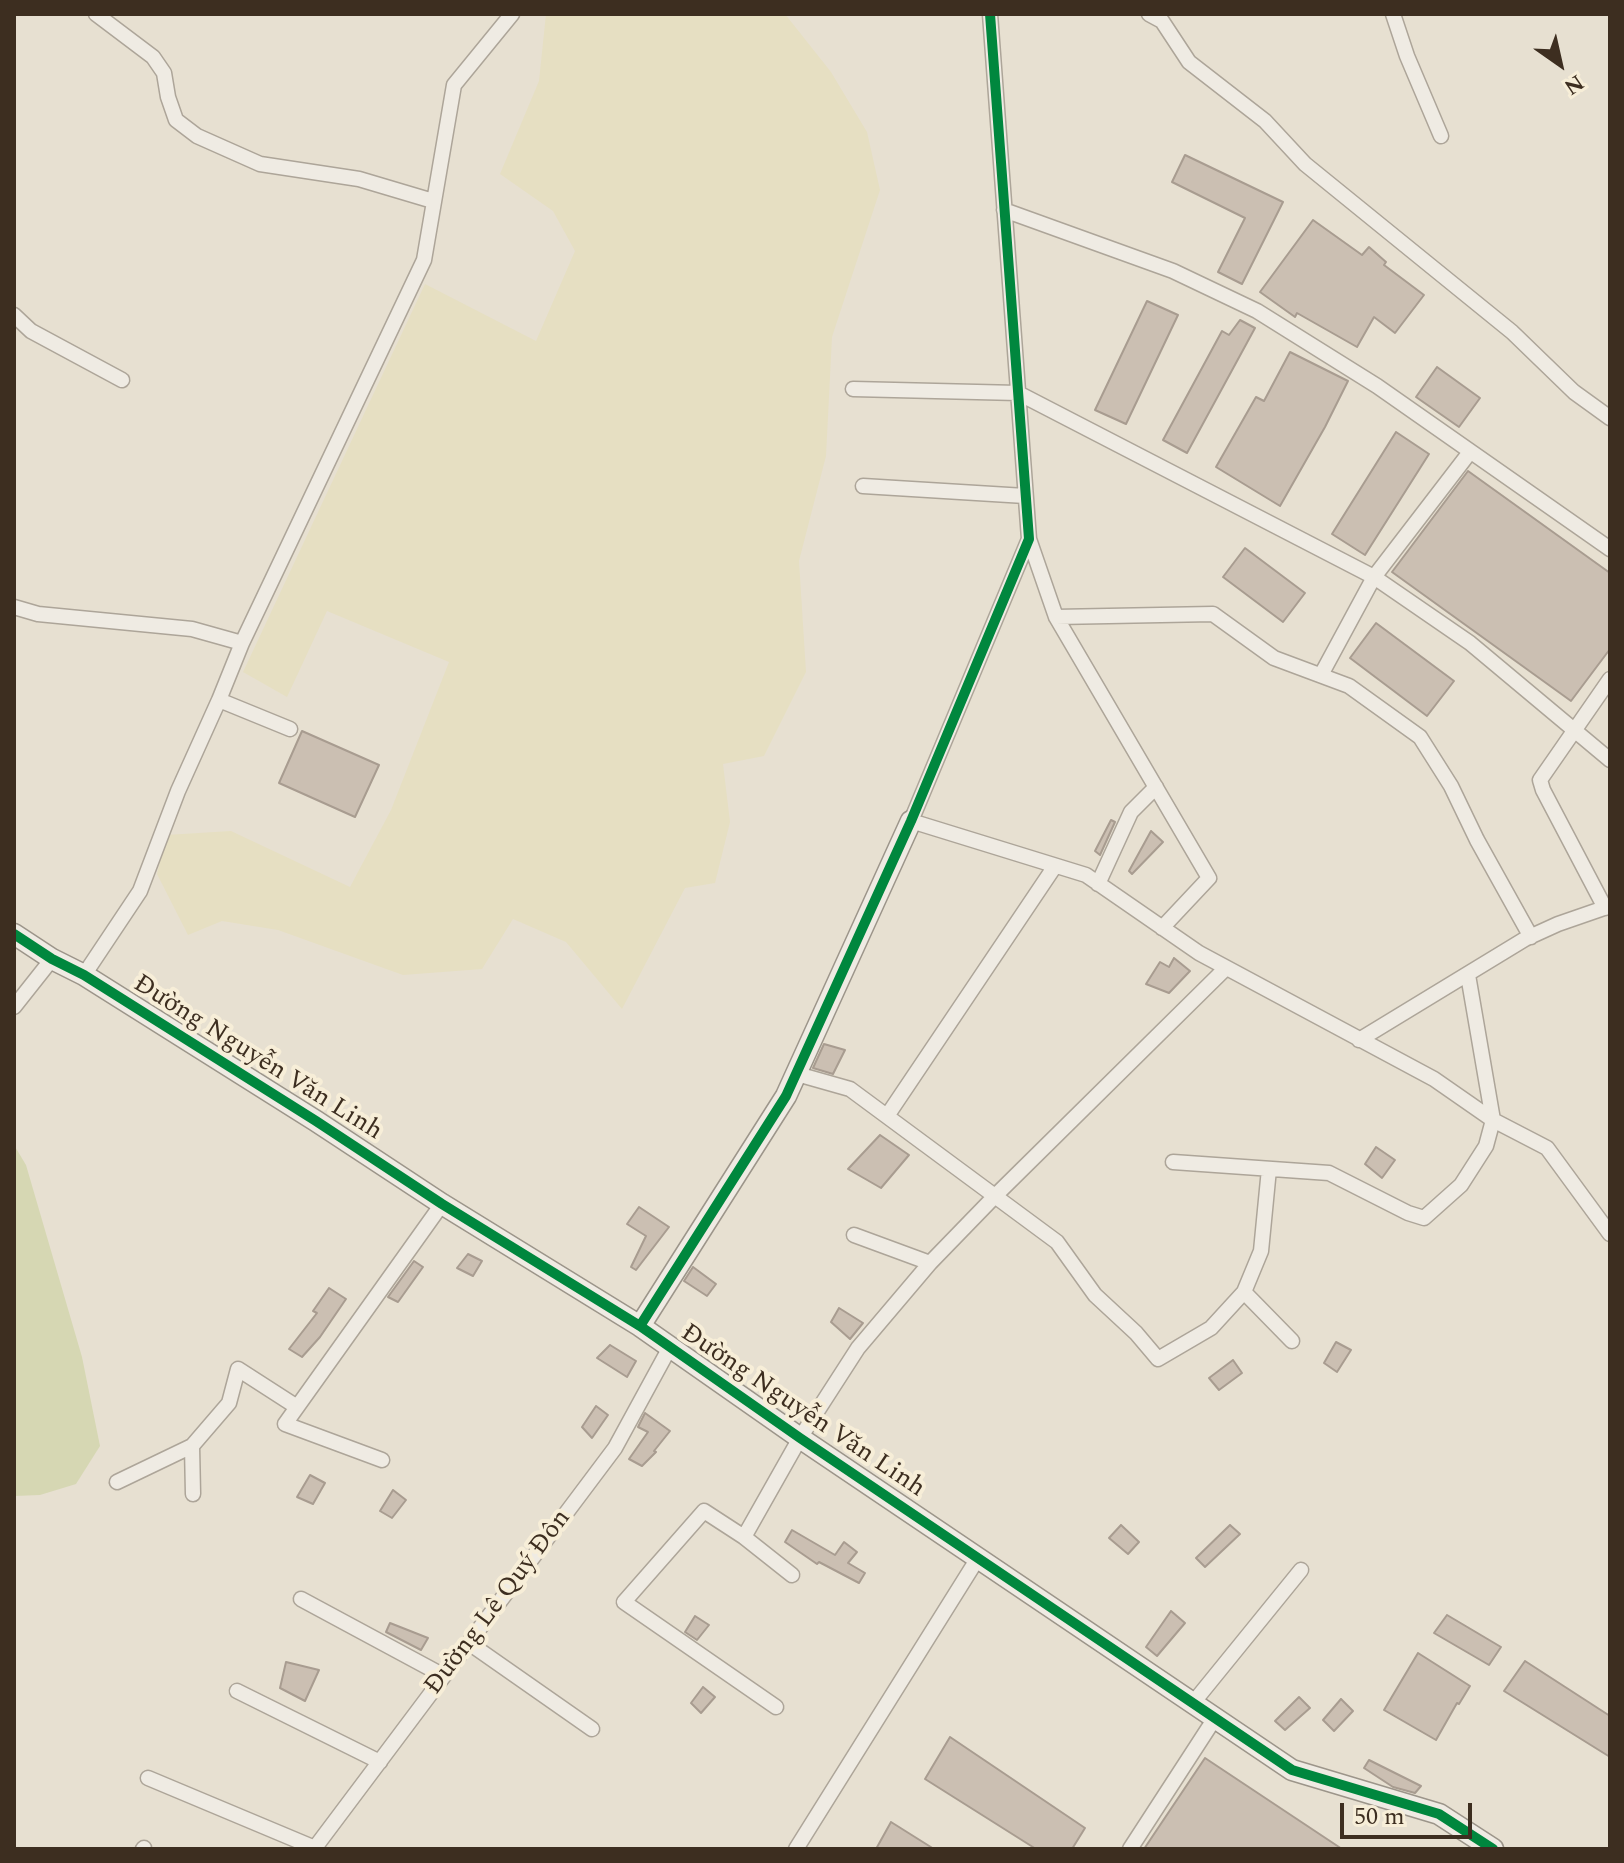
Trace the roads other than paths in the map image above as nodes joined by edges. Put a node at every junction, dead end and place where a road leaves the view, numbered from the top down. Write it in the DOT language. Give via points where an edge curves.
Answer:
graph roads {
  1 [pos="96,14"];
  2 [pos="512,14"];
  3 [pos="990,14"];
  4 [pos="1176,14"];
  5 [pos="1393,14"];
  6 [pos="1156,18"];
  7 [pos="1441,136"];
  8 [pos="433,201"];
  9 [pos="1004,210"];
  10 [pos="14,315"];
  11 [pos="122,380"];
  12 [pos="853,389"];
  13 [pos="1018,393"];
  14 [pos="1610,418"];
  15 [pos="1470,452"];
  16 [pos="863,486"];
  17 [pos="1025,496"];
  18 [pos="1029,539"];
  19 [pos="1610,549"];
  20 [pos="1374,577"];
  21 [pos="15,611"];
  22 [pos="1056,617"];
  23 [pos="242,643"];
  24 [pos="1321,675"];
  25 [pos="1610,679"];
  26 [pos="219,700"];
  27 [pos="290,729"];
  28 [pos="1573,729"];
  29 [pos="1610,760"];
  30 [pos="1156,787"];
  31 [pos="911,821"];
  32 [pos="1055,866"];
  33 [pos="1098,884"];
  34 [pos="1608,907"];
  35 [pos="1162,928"];
  36 [pos="14,934"];
  37 [pos="1531,937"];
  38 [pos="52,959"];
  39 [pos="1226,968"];
  40 [pos="84,975"];
  41 [pos="1468,975"];
  42 [pos="14,1007"];
  43 [pos="1359,1040"];
  44 [pos="797,1074"];
  45 [pos="887,1116"];
  46 [pos="1493,1120"];
  47 [pos="1173,1162"];
  48 [pos="1269,1169"];
  49 [pos="995,1196"];
  50 [pos="442,1204"];
  51 [pos="1610,1234"];
  52 [pos="854,1235"];
  53 [pos="930,1263"];
  54 [pos="1244,1292"];
  55 [pos="640,1326"];
  56 [pos="1292,1341"];
  57 [pos="669,1349"];
  58 [pos="297,1407"];
  59 [pos="800,1438"];
  60 [pos="192,1446"];
  61 [pos="382,1460"];
  62 [pos="117,1482"];
  63 [pos="193,1494"];
  64 [pos="744,1537"];
  65 [pos="978,1558"];
  66 [pos="1301,1570"];
  67 [pos="792,1575"];
  68 [pos="301,1599"];
  69 [pos="469,1643"];
  70 [pos="444,1676"];
  71 [pos="237,1691"];
  72 [pos="1193,1703"];
  73 [pos="776,1707"];
  74 [pos="1215,1718"];
  75 [pos="592,1729"];
  76 [pos="380,1762"];
  77 [pos="148,1778"];
  78 [pos="315,1848"];
  79 [pos="796,1849"];
  80 [pos="1130,1849"];
  81 [pos="1493,1849"];
  1 -- 8 [label="street" via="153,57 164,73 176,120 197,136 260,164 359,179"];
  2 -- 8 [label="street" via="454,85"];
  3 -- 9 [label="street"];
  4 -- 6 [label="street"];
  5 -- 7 [label="street"];
  6 -- 14 [label="street" via="1189,62 1265,121 1305,164"];
  8 -- 23 [label="street" via="424,260"];
  9 -- 13 [label="street"];
  9 -- 15 [label="street" via="1173,271 1257,311 1349,367"];
  10 -- 11 [label="street" via="31,331"];
  12 -- 13 [label="street"];
  13 -- 17 [label="street"];
  13 -- 20 [label="street"];
  15 -- 19 [label="street"];
  15 -- 20 [label="street"];
  16 -- 17 [label="street"];
  17 -- 18 [label="street"];
  18 -- 22 [label="street"];
  18 -- 31 [label="street"];
  20 -- 24 [label="street"];
  20 -- 28 [label="street" via="1470,643"];
  21 -- 23 [label="street" via="192,629"];
  22 -- 24 [label="street" via="1213,614 1274,658"];
  22 -- 30 [label="street"];
  23 -- 26 [label="street"];
  24 -- 37 [label="street" via="1349,686 1420,737"];
  25 -- 28 [label="street"];
  26 -- 27 [label="street"];
  26 -- 40 [label="street" via="140,891"];
  28 -- 29 [label="street"];
  28 -- 34 [label="street" via="1540,780"];
  30 -- 33 [label="street" via="1131,812"];
  30 -- 35 [label="street" via="1209,878"];
  31 -- 32 [label="street"];
  31 -- 44 [label="street"];
  32 -- 33 [label="street"];
  32 -- 45 [label="street"];
  33 -- 35 [label="street"];
  34 -- 37 [label="street"];
  35 -- 39 [label="street"];
  36 -- 38 [label="street, Đường Nguyễn Văn Linh"];
  37 -- 41 [label="street"];
  38 -- 40 [label="street, Đường Nguyễn Văn Linh"];
  38 -- 42 [label="street"];
  39 -- 43 [label="street"];
  39 -- 49 [label="street"];
  40 -- 50 [label="street, Đường Nguyễn Văn Linh"];
  41 -- 43 [label="street"];
  41 -- 46 [label="street"];
  43 -- 46 [label="street" via="1434,1079"];
  44 -- 45 [label="street" via="850,1089"];
  44 -- 55 [label="street"];
  45 -- 49 [label="street"];
  46 -- 48 [label="street" via="1486,1146 1461,1185 1424,1218 1329,1173"];
  46 -- 51 [label="street" via="1547,1148"];
  47 -- 48 [label="street"];
  48 -- 54 [label="street" via="1261,1251"];
  49 -- 53 [label="street"];
  49 -- 54 [label="street" via="1057,1242 1095,1295 1158,1359 1211,1328"];
  50 -- 55 [label="street, Đường Nguyễn Văn Linh"];
  50 -- 58 [label="street"];
  52 -- 53 [label="street"];
  53 -- 59 [label="street" via="858,1348"];
  54 -- 56 [label="street"];
  55 -- 57 [label="street, Đường Nguyễn Văn Linh"];
  57 -- 59 [label="street, Đường Nguyễn Văn Linh"];
  57 -- 69 [label="street, Đường Lê Quý Đôn" via="615,1448"];
  58 -- 60 [label="street" via="238,1369 229,1403"];
  58 -- 61 [label="street" via="285,1424"];
  59 -- 64 [label="street"];
  59 -- 65 [label="street, Đường Nguyễn Văn Linh"];
  60 -- 62 [label="street"];
  60 -- 63 [label="street"];
  64 -- 67 [label="street"];
  64 -- 73 [label="street" via="704,1511 624,1602"];
  65 -- 72 [label="street, Đường Nguyễn Văn Linh"];
  65 -- 79 [label="street"];
  66 -- 72 [label="street"];
  68 -- 70 [label="street"];
  69 -- 70 [label="street, Đường Lê Quý Đôn"];
  69 -- 75 [label="street"];
  70 -- 76 [label="street, Đường Lê Quý Đôn"];
  71 -- 76 [label="street"];
  72 -- 74 [label="street, Đường Nguyễn Văn Linh"];
  74 -- 80 [label="street"];
  74 -- 81 [label="street, Đường Nguyễn Văn Linh" via="1292,1770 1439,1814"];
  76 -- 78 [label="street, Đường Lê Quý Đôn"];
  77 -- 78 [label="street"];
}
